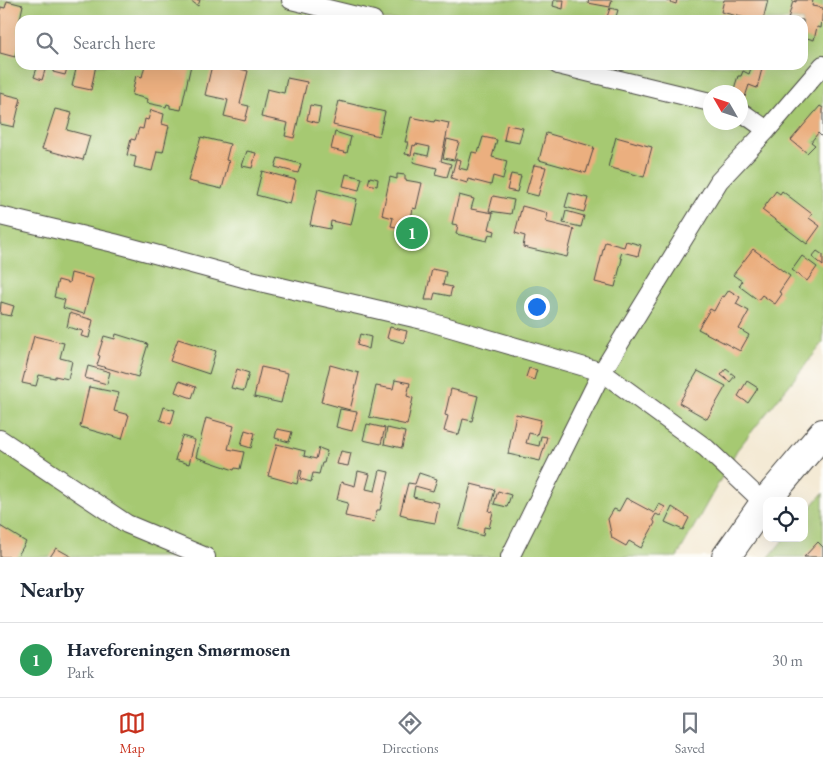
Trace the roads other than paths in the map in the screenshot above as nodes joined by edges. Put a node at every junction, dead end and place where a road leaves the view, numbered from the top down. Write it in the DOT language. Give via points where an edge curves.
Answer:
graph roads {
  1 [pos="291,0"];
  2 [pos="352,15"];
  3 [pos="823,65"];
  4 [pos="579,70"];
  5 [pos="703,100"];
  6 [pos="748,117"];
  7 [pos="767,130"];
  8 [pos="0,216"];
  9 [pos="602,372"];
  10 [pos="823,433"];
  11 [pos="0,439"];
  12 [pos="769,497"];
  13 [pos="763,502"];
  14 [pos="763,504"];
  15 [pos="206,557"];
  16 [pos="510,557"];
  17 [pos="726,557"];
  1 -- 2 [label="lane"];
  3 -- 7 [label="lane"];
  4 -- 5 [label="lane"];
  6 -- 7 [label="lane"];
  7 -- 9 [label="lane" via="719,181"];
  8 -- 9 [label="lane" via="427,321"];
  9 -- 13 [label="lane" via="706,448"];
  9 -- 16 [label="lane"];
  10 -- 12 [label="street"];
  11 -- 15 [label="lane" via="127,524"];
  14 -- 17 [label="street"];
}
